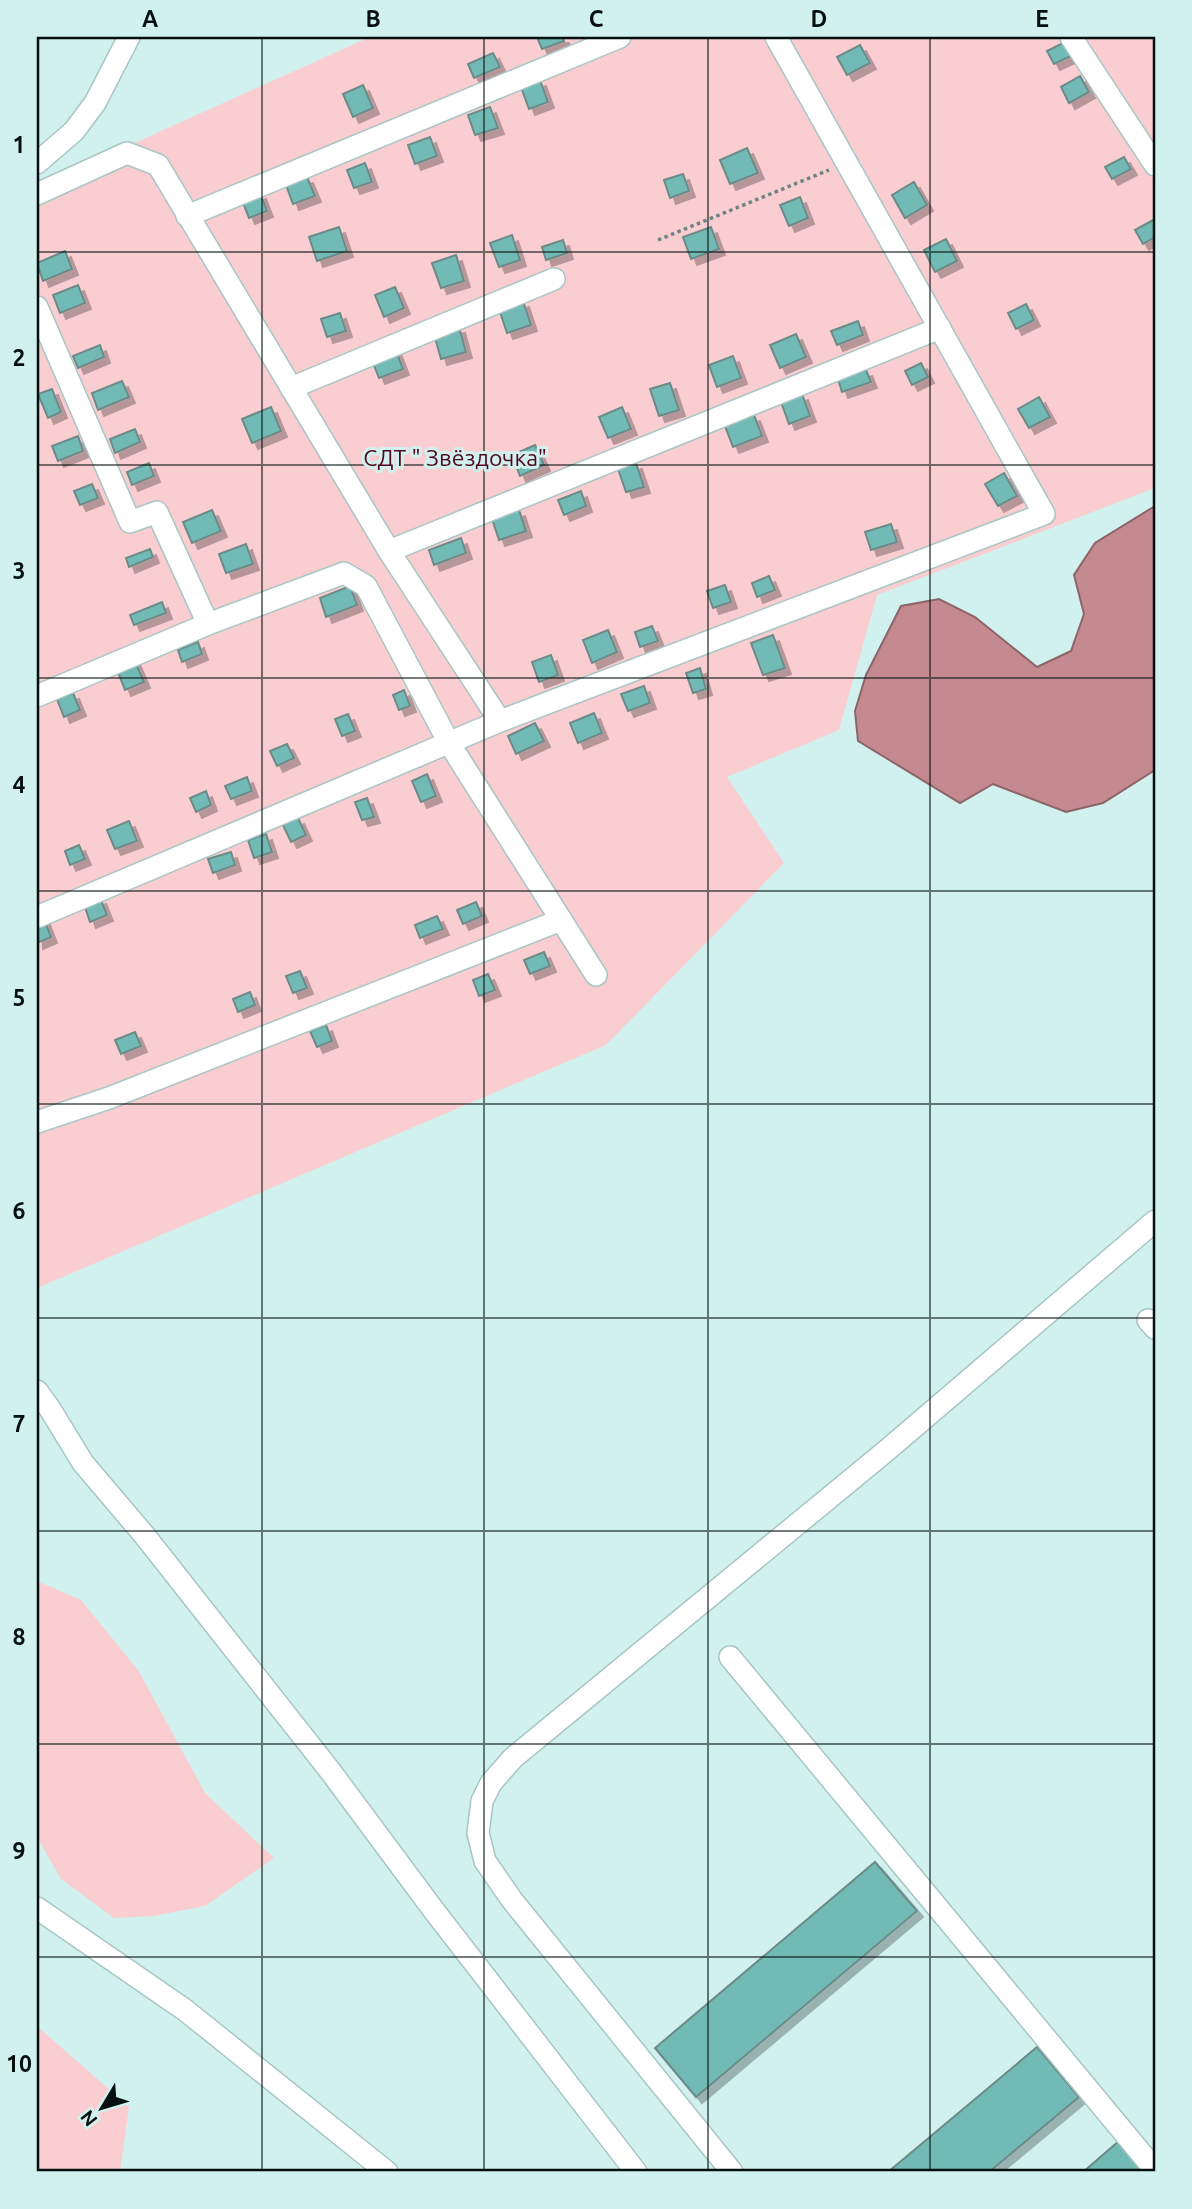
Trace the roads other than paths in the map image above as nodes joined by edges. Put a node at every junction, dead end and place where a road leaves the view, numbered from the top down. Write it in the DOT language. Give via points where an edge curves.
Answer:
graph roads {
  1 [pos="129,37"];
  2 [pos="620,37"];
  3 [pos="776,37"];
  4 [pos="1071,37"];
  5 [pos="37,163"];
  6 [pos="1155,165"];
  7 [pos="37,194"];
  8 [pos="187,216"];
  9 [pos="554,279"];
  10 [pos="37,307"];
  11 [pos="940,328"];
  12 [pos="291,388"];
  13 [pos="389,551"];
  14 [pos="208,624"];
  15 [pos="37,696"];
  16 [pos="500,721"];
  17 [pos="449,743"];
  18 [pos="37,917"];
  19 [pos="561,920"];
  20 [pos="596,975"];
  21 [pos="37,1122"];
  22 [pos="1155,1221"];
  23 [pos="37,1391"];
  24 [pos="730,1657"];
  25 [pos="37,1908"];
  26 [pos="1155,2170"];
  27 [pos="387,2172"];
  28 [pos="636,2172"];
  29 [pos="732,2172"];
  1 -- 5 [label="street" via="95,103 74,131"];
  2 -- 8 [label="street"];
  3 -- 11 [label="street"];
  4 -- 6 [label="street"];
  7 -- 8 [label="street" via="127,153 158,165"];
  8 -- 12 [label="street"];
  9 -- 12 [label="street"];
  10 -- 14 [label="street" via="130,522 157,512"];
  11 -- 13 [label="street"];
  11 -- 16 [label="street" via="1044,514"];
  12 -- 13 [label="street"];
  13 -- 16 [label="street"];
  14 -- 15 [label="street"];
  14 -- 17 [label="street" via="344,573 366,586"];
  16 -- 17 [label="street"];
  17 -- 18 [label="street"];
  17 -- 19 [label="street"];
  19 -- 20 [label="street"];
  19 -- 21 [label="street" via="109,1098"];
  22 -- 29 [label="street" via="886,1451 513,1758 482,1801 478,1833 485,1861"];
  23 -- 28 [label="street" via="83,1463 315,1752"];
  24 -- 26 [label="street"];
  25 -- 27 [label="street" via="185,2010"];
}
